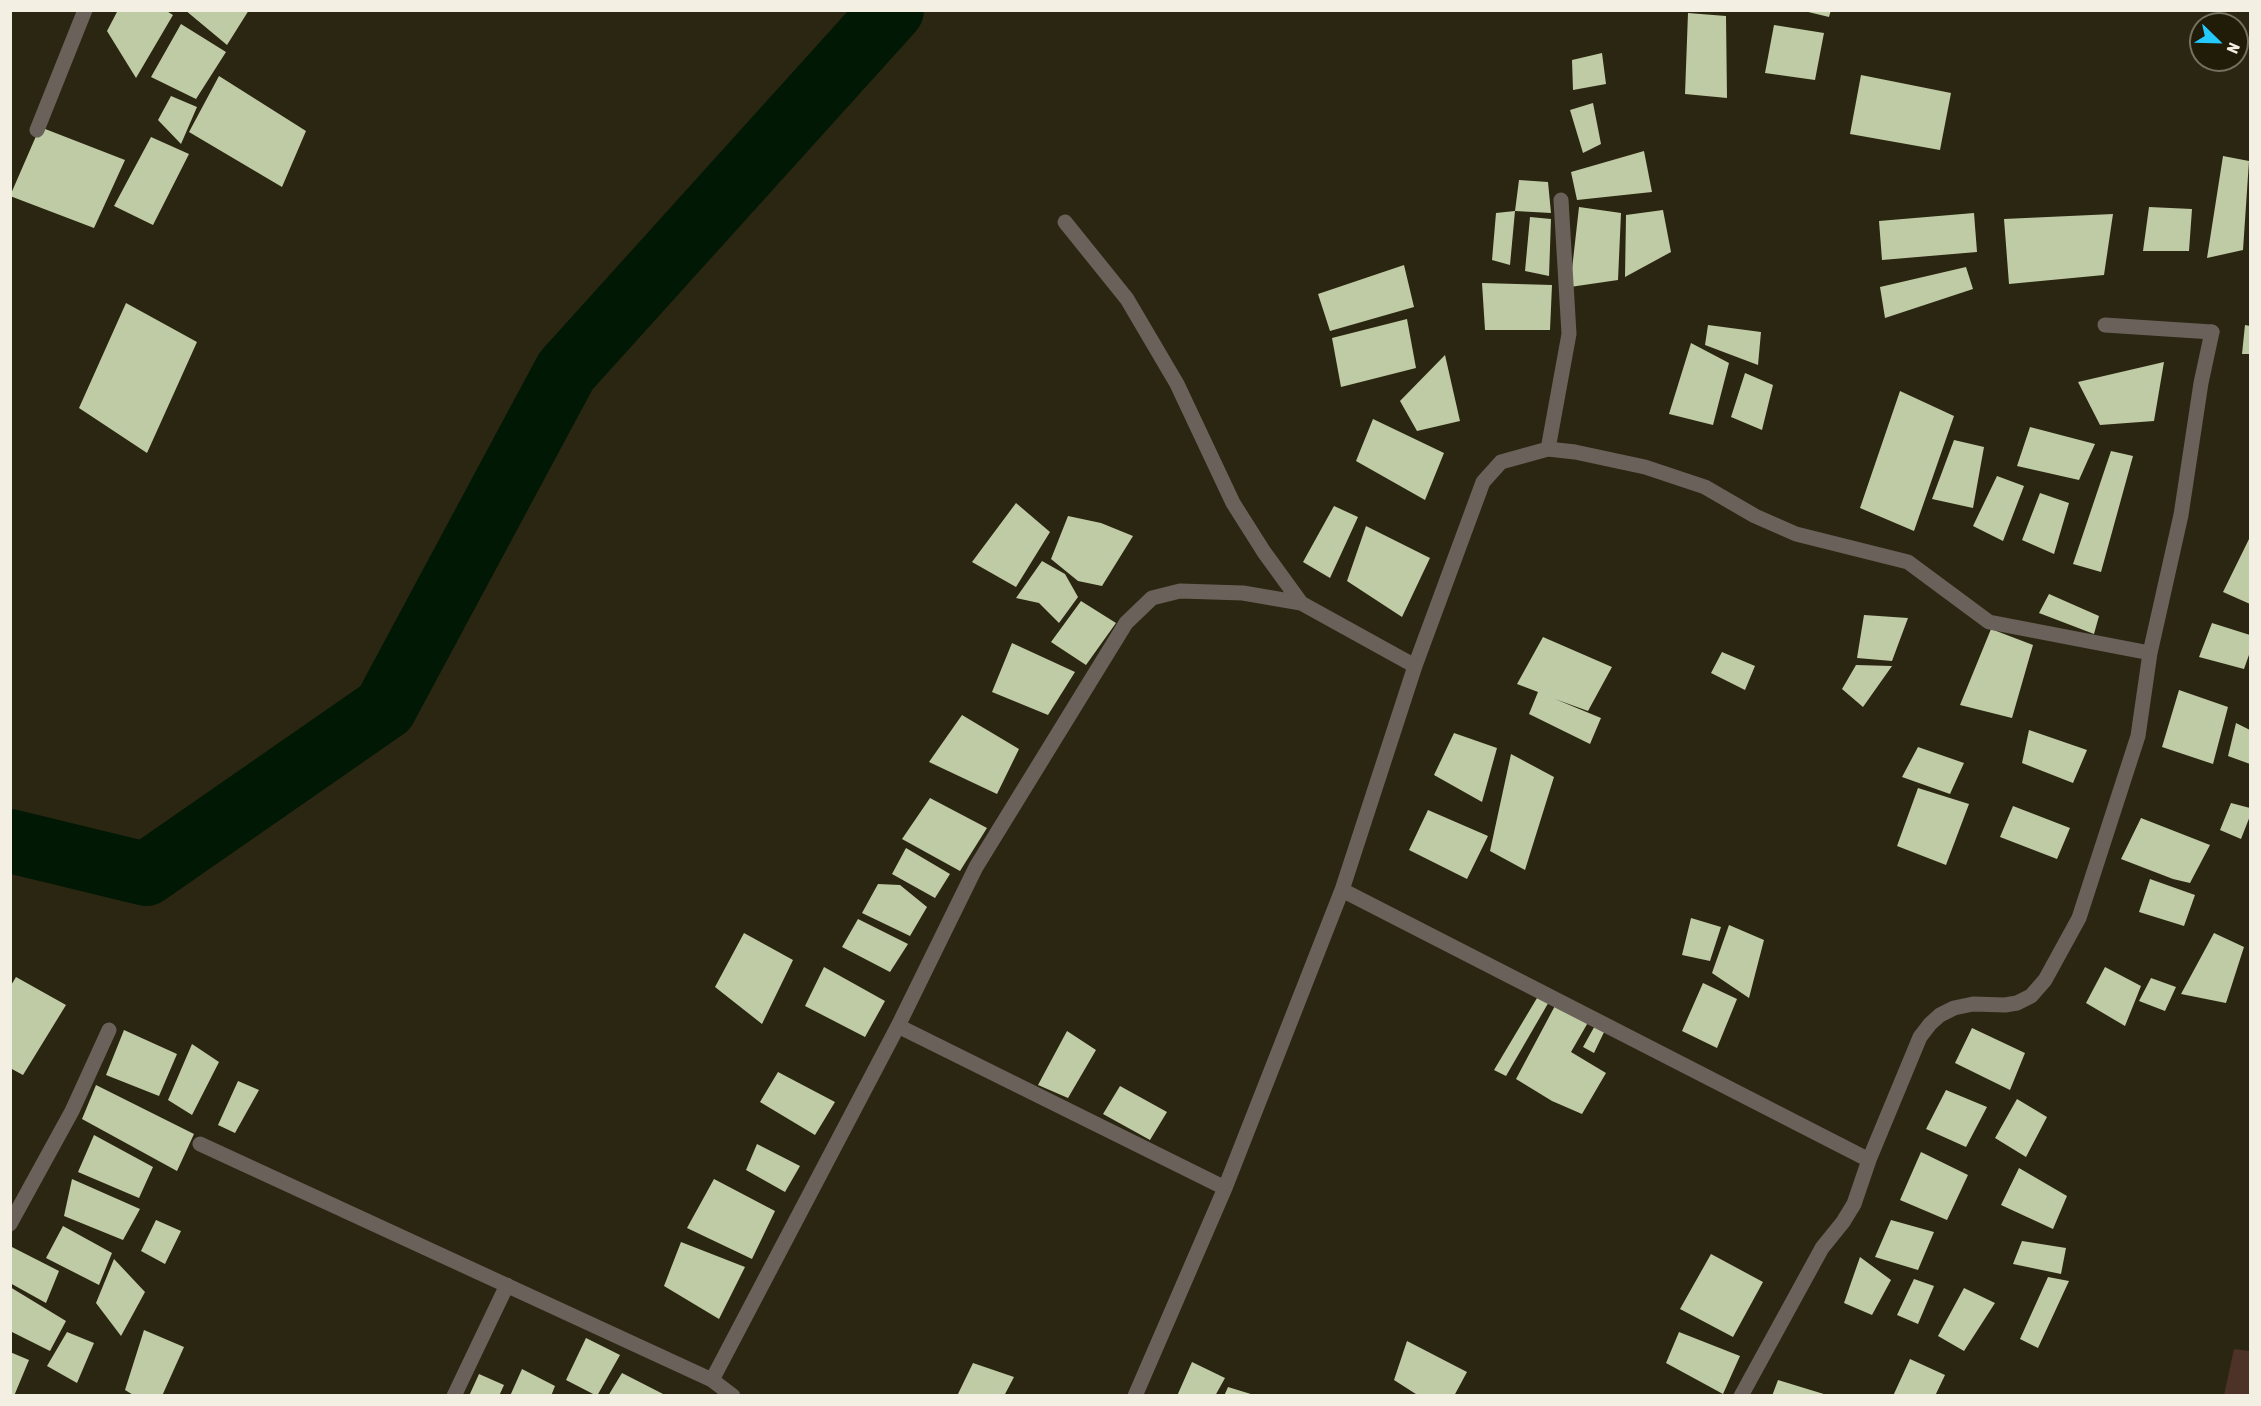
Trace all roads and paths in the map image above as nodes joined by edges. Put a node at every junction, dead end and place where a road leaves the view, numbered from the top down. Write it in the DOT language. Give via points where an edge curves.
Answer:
graph roads {
  1 [pos="85,10"];
  2 [pos="37,130"];
  3 [pos="1561,200"];
  4 [pos="1065,222"];
  5 [pos="2104,325"];
  6 [pos="1548,449"];
  7 [pos="1300,603"];
  8 [pos="2150,653"];
  9 [pos="1415,666"];
  10 [pos="1342,890"];
  11 [pos="898,1026"];
  12 [pos="109,1030"];
  13 [pos="200,1144"];
  14 [pos="1869,1161"];
  15 [pos="1225,1188"];
  16 [pos="10,1224"];
  17 [pos="507,1285"];
  18 [pos="712,1380"];
  19 [pos="454,1395"];
  20 [pos="733,1395"];
  21 [pos="1135,1395"];
  22 [pos="1741,1395"];
  1 -- 2 [label="street"];
  3 -- 6 [label="street" via="1569,334"];
  4 -- 7 [label="street" via="1127,299 1177,384 1233,503"];
  5 -- 8 [label="street" via="2212,332 2181,515"];
  6 -- 8 [label="street" via="1645,467 1706,487 1755,516 1796,534 1908,562 1989,622"];
  6 -- 9 [label="street" via="1501,462 1483,482"];
  7 -- 9 [label="street"];
  7 -- 11 [label="street" via="1243,593 1180,591 1152,598 1126,623 976,867"];
  8 -- 14 [label="street" via="2138,736 2079,918 2045,980 2031,996 2017,1003 1954,1008 1930,1024 1920,1037"];
  9 -- 10 [label="street"];
  10 -- 14 [label="street"];
  10 -- 15 [label="street"];
  11 -- 15 [label="street"];
  11 -- 18 [label="street"];
  12 -- 16 [label="street" via="72,1111"];
  13 -- 17 [label="street"];
  14 -- 22 [label="street" via="1854,1204 1822,1248"];
  15 -- 21 [label="street"];
  17 -- 18 [label="street"];
  17 -- 19 [label="street"];
  18 -- 20 [label="street"];
}
